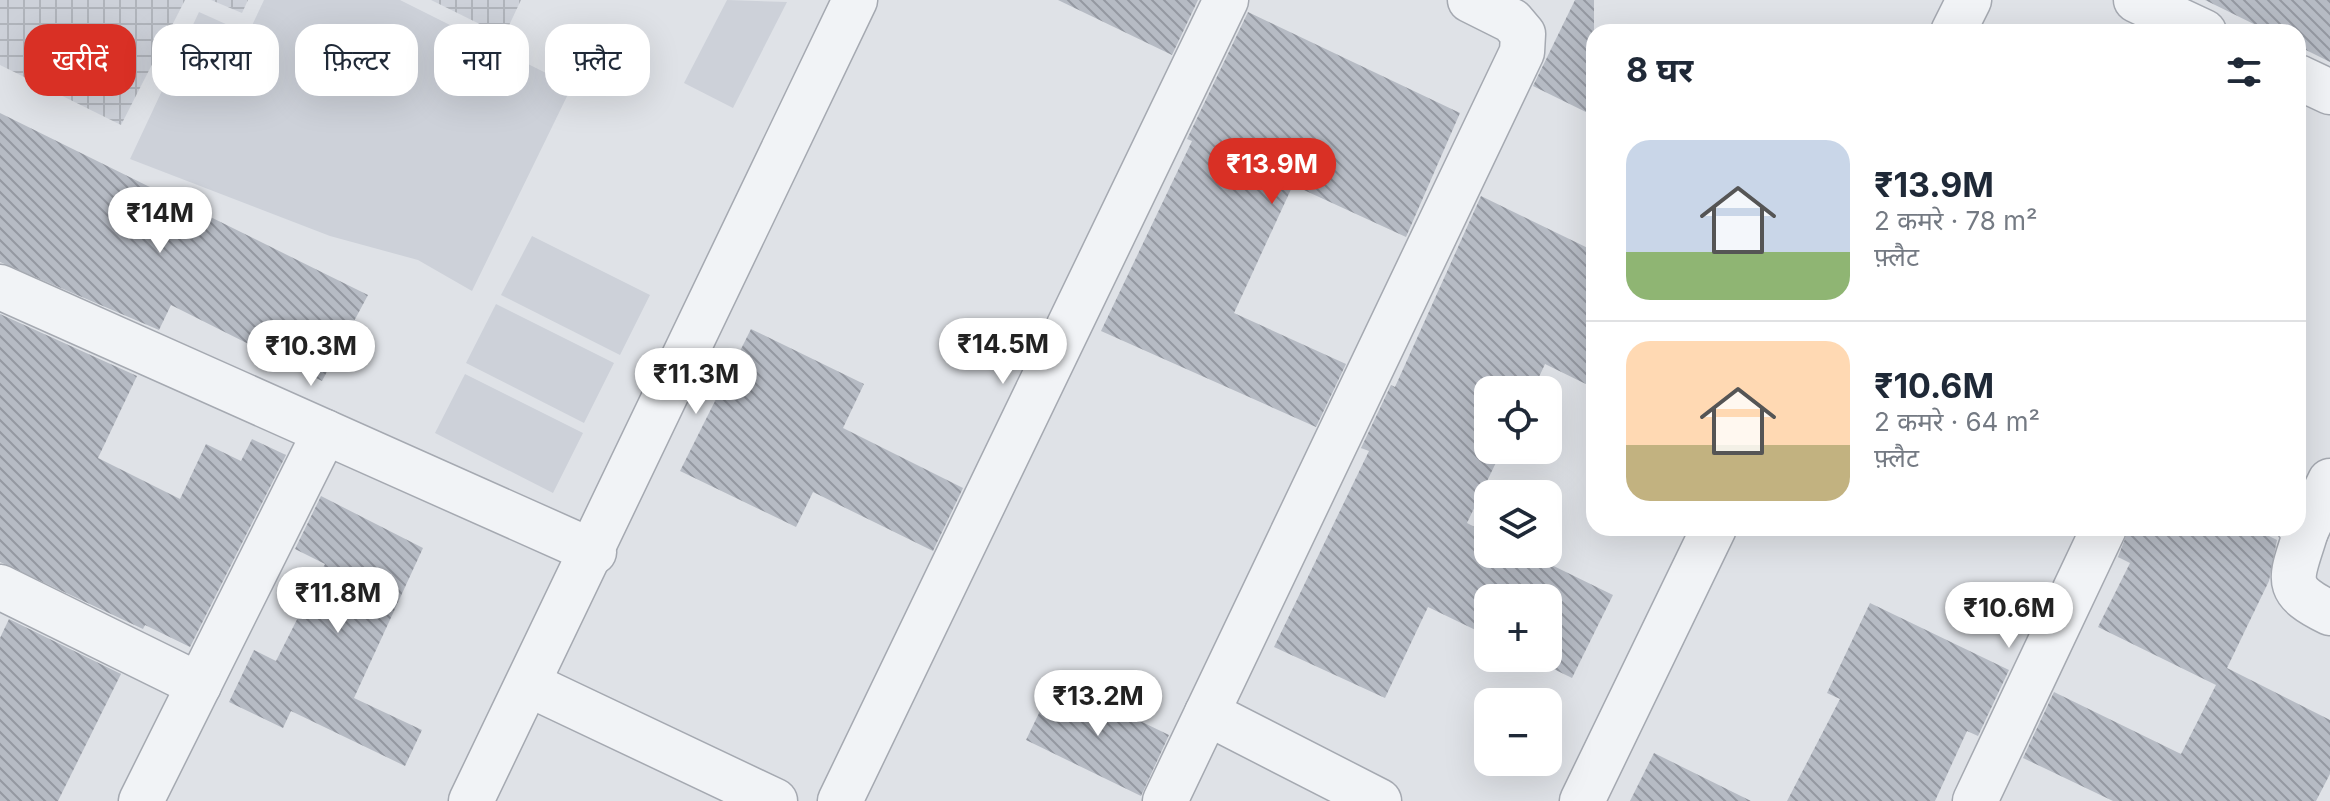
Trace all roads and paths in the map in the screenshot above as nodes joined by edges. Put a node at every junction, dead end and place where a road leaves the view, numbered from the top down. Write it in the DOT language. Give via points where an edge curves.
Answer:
graph roads {
  1 [pos="855,0"];
  2 [pos="1226,0"];
  3 [pos="1470,0"];
  4 [pos="1969,0"];
  5 [pos="2136,0"];
  6 [pos="1957,24"];
  7 [pos="2187,24"];
  8 [pos="2306,81"];
  9 [pos="2330,92"];
  10 [pos="0,287"];
  11 [pos="325,432"];
  12 [pos="2330,481"];
  13 [pos="2306,521"];
  14 [pos="1710,536"];
  15 [pos="2100,536"];
  16 [pos="2300,536"];
  17 [pos="594,552"];
  18 [pos="0,587"];
  19 [pos="2330,613"];
  20 [pos="528,684"];
  21 [pos="199,685"];
  22 [pos="1207,713"];
  23 [pos="141,801"];
  24 [pos="471,801"];
  25 [pos="775,801"];
  26 [pos="840,801"];
  27 [pos="1165,801"];
  28 [pos="1379,801"];
  29 [pos="1582,801"];
  30 [pos="1975,801"];
  1 -- 17 [label="street"];
  2 -- 26 [label="street"];
  3 -- 22 [label="street" via="1512,21 1523,34 1522,52"];
  4 -- 6 [label="street"];
  5 -- 7 [label="street"];
  8 -- 9 [label="street"];
  10 -- 11 [label="street"];
  11 -- 17 [label="street"];
  11 -- 21 [label="street"];
  12 -- 13 [label="street"];
  14 -- 29 [label="street"];
  15 -- 30 [label="street"];
  16 -- 19 [label="street" via="2294,588 2303,600"];
  17 -- 20 [label="street"];
  18 -- 21 [label="street"];
  20 -- 24 [label="street"];
  20 -- 25 [label="street"];
  21 -- 23 [label="street"];
  22 -- 27 [label="street"];
  22 -- 28 [label="street"];
}
